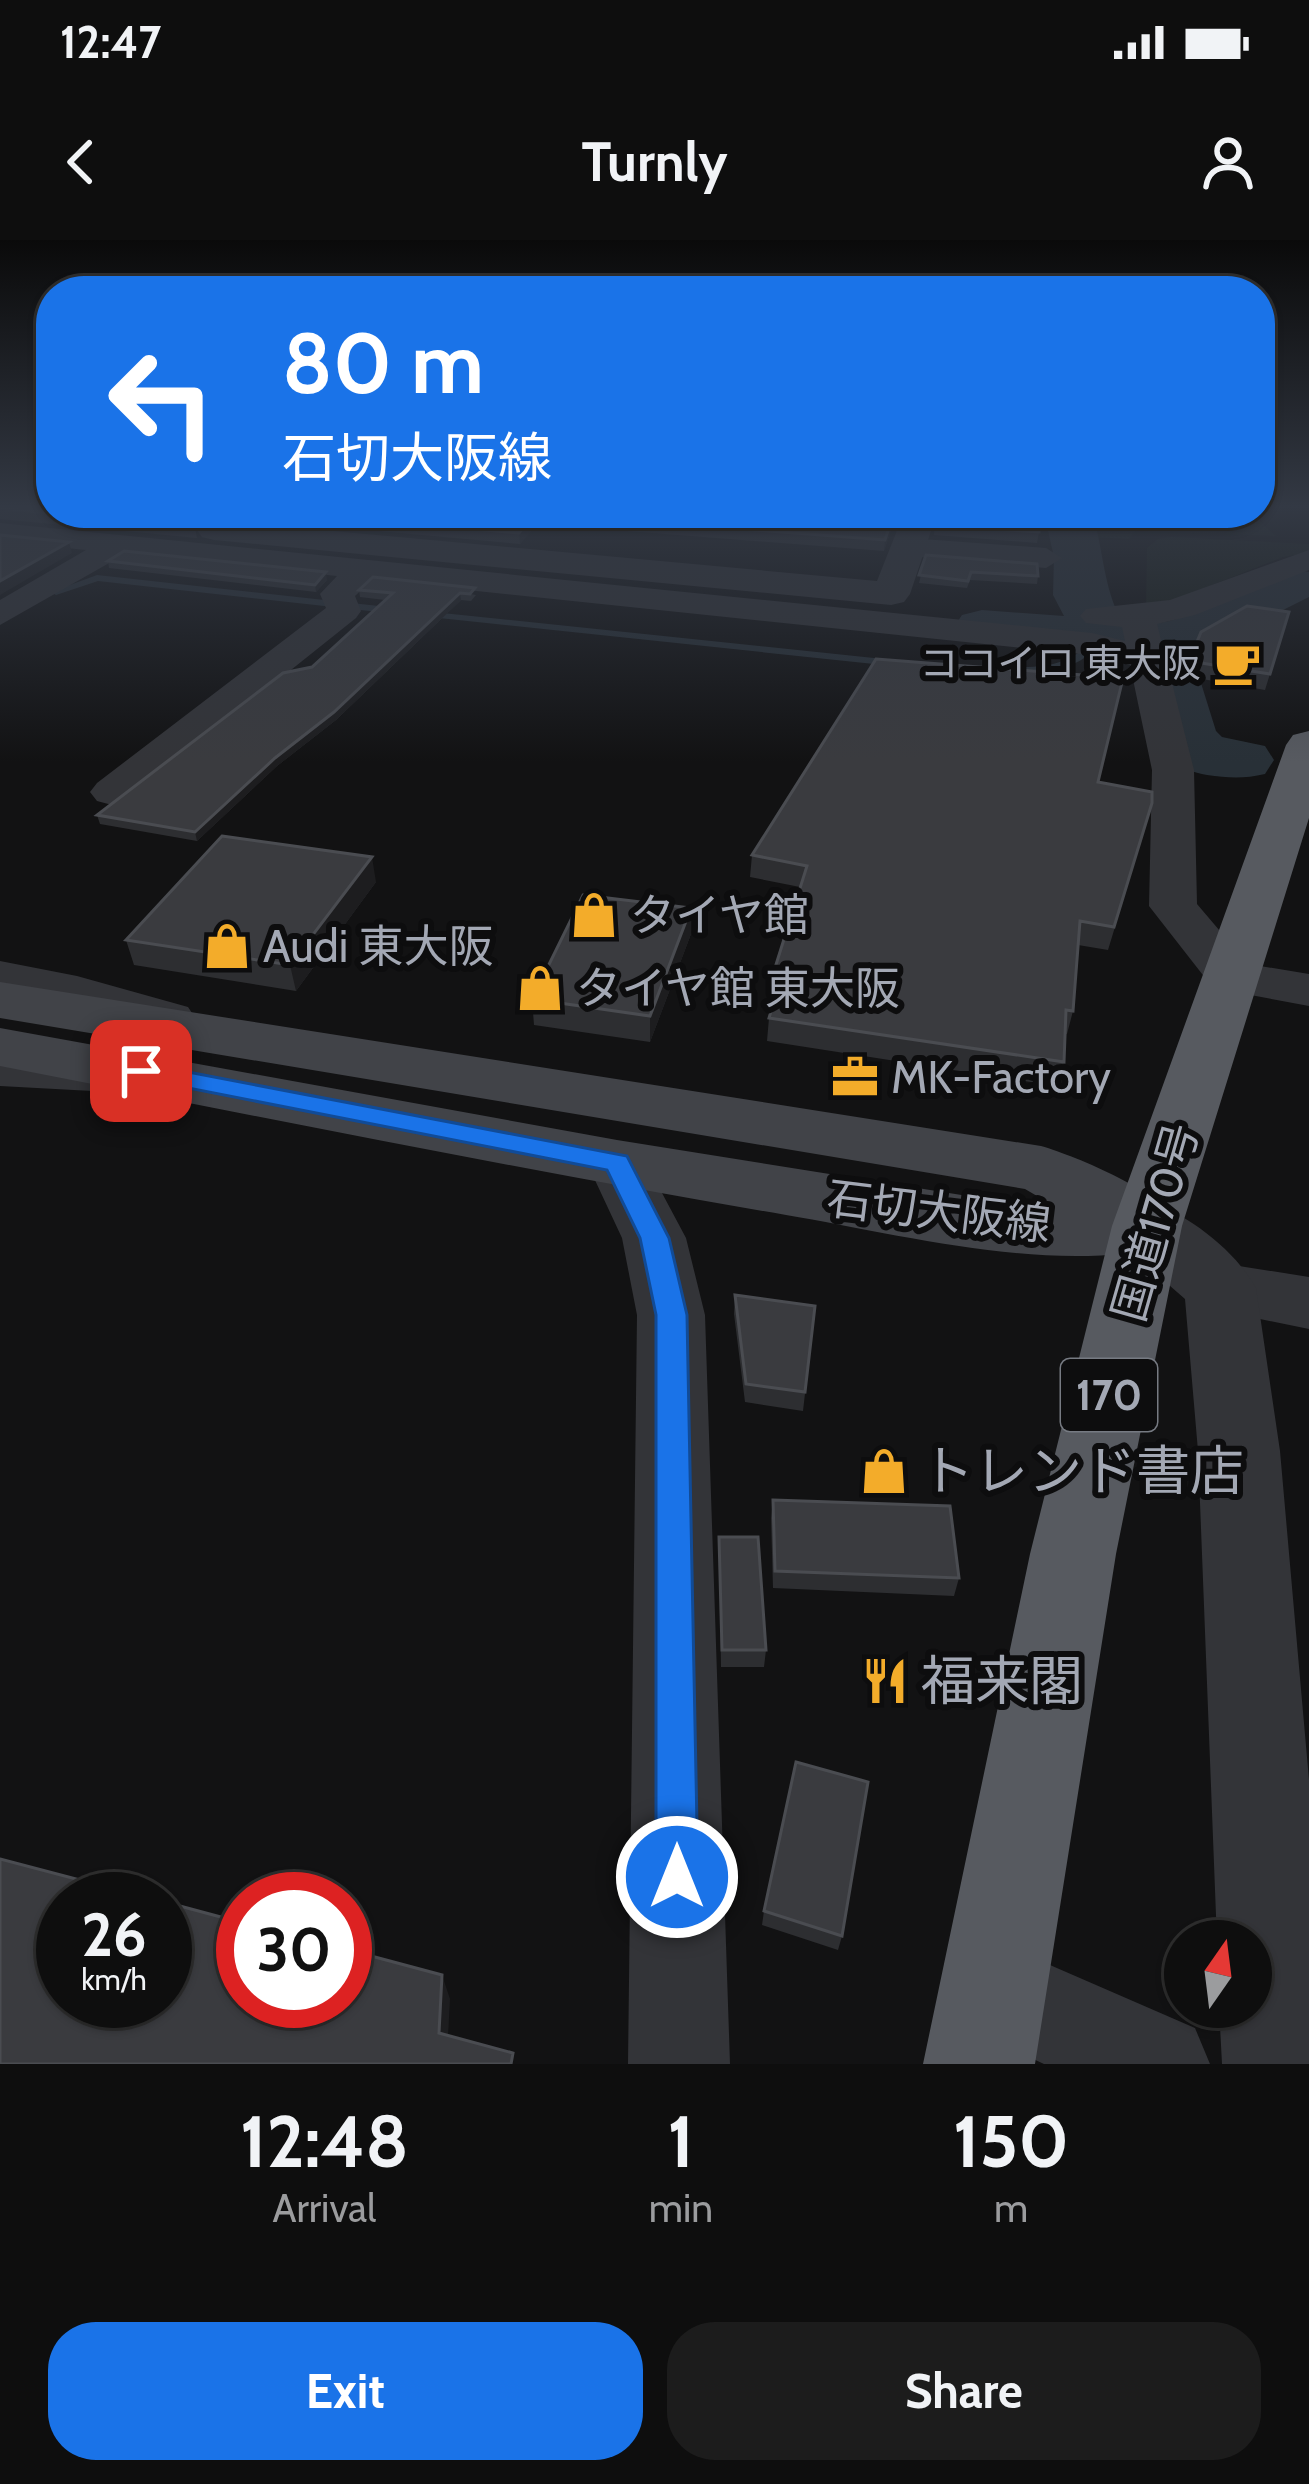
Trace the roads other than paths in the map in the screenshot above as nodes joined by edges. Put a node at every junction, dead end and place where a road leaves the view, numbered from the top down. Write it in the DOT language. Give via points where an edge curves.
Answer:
graph roads {
  1 [pos="40,591"];
  2 [pos="341,591"];
  3 [pos="564,591"];
  4 [pos="856,591"];
  5 [pos="892,591"];
  6 [pos="1229,591"];
  7 [pos="891,595"];
  8 [pos="0,615"];
  9 [pos="1137,634"];
  10 [pos="1309,745"];
  11 [pos="112,792"];
  12 [pos="0,977"];
  13 [pos="1231,977"];
  14 [pos="1309,990"];
  15 [pos="0,1000"];
  16 [pos="0,1047"];
  17 [pos="207,1058"];
  18 [pos="0,1068"];
  19 [pos="617,1163"];
  20 [pos="1147,1226"];
  21 [pos="1220,1288"];
  22 [pos="1309,1303"];
  23 [pos="985,2026"];
  24 [pos="679,2064"];
  25 [pos="1159,2064"];
  26 [pos="1278,2064"];
  1 -- 8 [label="street"];
  2 -- 11 [label="street" via="341,605"];
  3 -- 9 [label="street" via="1074,642"];
  4 -- 7 [label="street"];
  5 -- 7 [label="street"];
  6 -- 9 [label="street"];
  7 -- 9 [label="street" via="1078,614"];
  9 -- 13 [label="street" via="1173,770 1173,906"];
  10 -- 13 [label="highway, 国道170号 / 170"];
  12 -- 17 [label="street" via="76,992"];
  13 -- 14 [label="street"];
  13 -- 20 [label="highway, 国道170号 / 170"];
  15 -- 17 [label="main road, 石切大阪線"];
  16 -- 17 [label="main road, 石切大阪線"];
  17 -- 18 [label="street"];
  17 -- 19 [label="main road, 石切大阪線"];
  17 -- 20 [label="main road, 石切大阪線" via="1041,1169"];
  19 -- 20 [label="main road, 石切大阪線" via="1018,1229"];
  19 -- 24 [label="street" via="655,1238 671,1315"];
  20 -- 21 [label="street"];
  20 -- 23 [label="highway, 国道170号 / 170" via="1073,1554"];
  21 -- 22 [label="street"];
  21 -- 26 [label="street" via="1239,1451"];
  23 -- 25 [label="street"];
}
